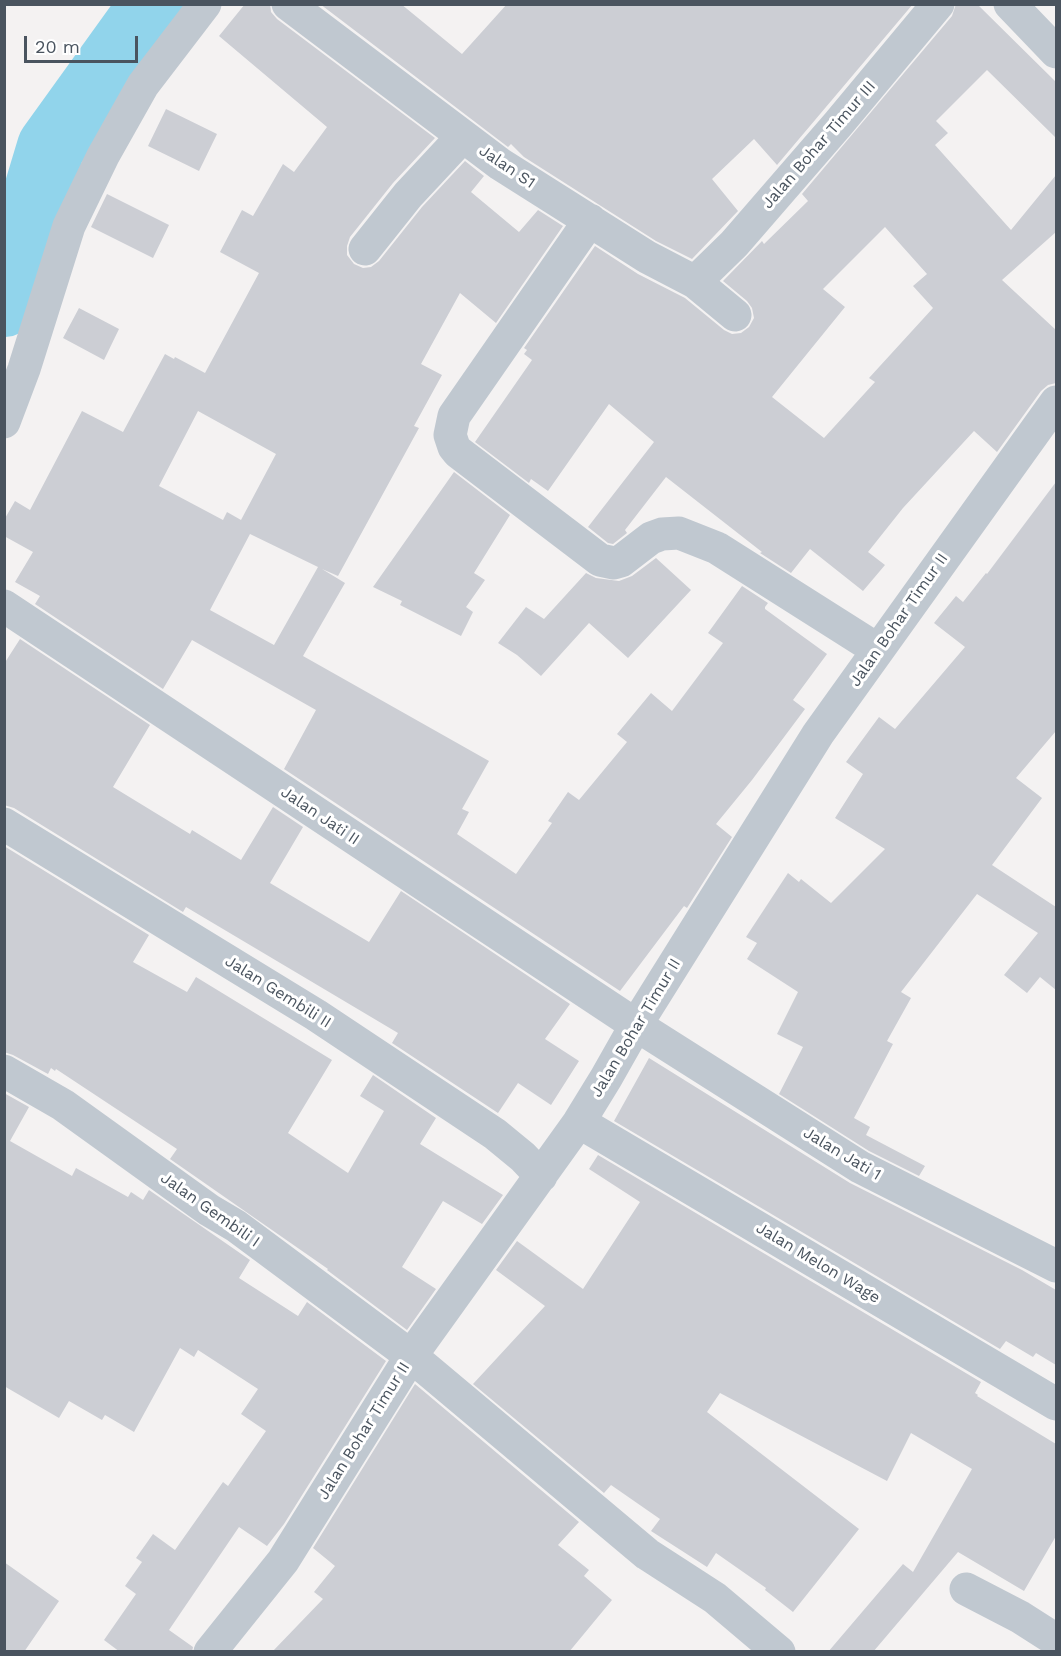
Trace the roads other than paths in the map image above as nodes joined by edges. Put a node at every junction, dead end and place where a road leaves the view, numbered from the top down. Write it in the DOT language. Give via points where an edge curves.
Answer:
graph roads {
  1 [pos="205,4"];
  2 [pos="288,4"];
  3 [pos="938,4"];
  4 [pos="1010,4"];
  5 [pos="1056,52"];
  6 [pos="463,136"];
  7 [pos="590,220"];
  8 [pos="365,249"];
  9 [pos="695,282"];
  10 [pos="735,315"];
  11 [pos="1056,402"];
  12 [pos="4,422"];
  13 [pos="4,606"];
  14 [pos="878,650"];
  15 [pos="4,824"];
  16 [pos="636,1025"];
  17 [pos="4,1071"];
  18 [pos="579,1122"];
  19 [pos="541,1176"];
  20 [pos="1056,1266"];
  21 [pos="411,1356"];
  22 [pos="1056,1404"];
  23 [pos="966,1589"];
  24 [pos="1056,1640"];
  25 [pos="210,1652"];
  26 [pos="778,1652"];
  1 -- 12 [label="street" via="143,85 69,226"];
  2 -- 6 [label="street, Jalan S1"];
  3 -- 9 [label="street, Jalan Bohar Timur III" via="749,227"];
  4 -- 5 [label="street"];
  6 -- 7 [label="street, Jalan S1"];
  6 -- 8 [label="street"];
  7 -- 9 [label="street, Jalan S1" via="646,257"];
  7 -- 14 [label="street" via="454,416 450,435 454,447 595,557 614,563 651,538 679,534 717,549"];
  9 -- 10 [label="street, Jalan S1"];
  11 -- 14 [label="street, Jalan Bohar Timur II"];
  13 -- 16 [label="street, Jalan Jati II"];
  14 -- 16 [label="street, Jalan Bohar Timur II" via="818,734"];
  15 -- 19 [label="street, Jalan Gembili II" via="316,1015 495,1134"];
  16 -- 18 [label="street, Jalan Bohar Timur II"];
  16 -- 20 [label="street, Jalan Jati 1" via="860,1167"];
  17 -- 21 [label="street, Jalan Gembili I" via="63,1105 236,1226"];
  18 -- 19 [label="street, Jalan Bohar Timur II"];
  18 -- 22 [label="street, Jalan Melon Wage"];
  19 -- 21 [label="street, Jalan Bohar Timur II"];
  21 -- 25 [label="street, Jalan Bohar Timur II" via="283,1561"];
  21 -- 26 [label="street, Jalan Gembili I" via="647,1554 715,1598"];
  23 -- 24 [label="street"];
}
